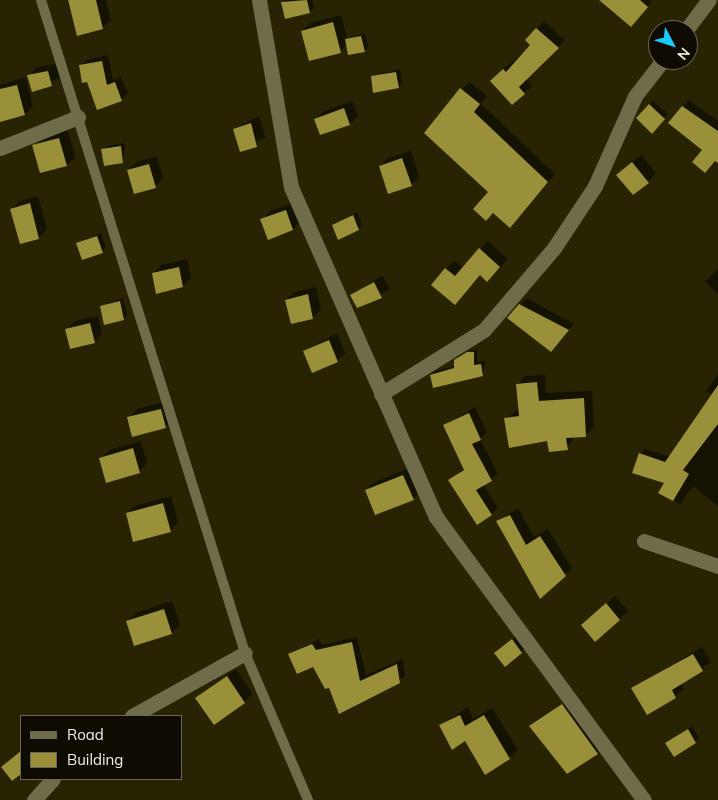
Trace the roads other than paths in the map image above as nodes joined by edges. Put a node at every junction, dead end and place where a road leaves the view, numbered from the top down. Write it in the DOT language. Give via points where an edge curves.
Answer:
graph roads {
  1 [pos="41,0"];
  2 [pos="259,0"];
  3 [pos="709,0"];
  4 [pos="694,20"];
  5 [pos="655,70"];
  6 [pos="78,117"];
  7 [pos="0,148"];
  8 [pos="382,394"];
  9 [pos="644,541"];
  10 [pos="718,566"];
  11 [pos="245,653"];
  12 [pos="134,715"];
  13 [pos="52,780"];
  14 [pos="34,800"];
  15 [pos="308,800"];
  16 [pos="644,800"];
  1 -- 6 [label="lane"];
  2 -- 8 [label="street" via="291,187"];
  3 -- 4 [label="street"];
  5 -- 8 [label="street" via="635,96 595,186 554,248 484,330"];
  6 -- 7 [label="street"];
  6 -- 11 [label="lane"];
  8 -- 16 [label="street" via="436,517"];
  9 -- 10 [label="street"];
  11 -- 12 [label="street"];
  11 -- 15 [label="lane"];
  13 -- 14 [label="street"];
}
